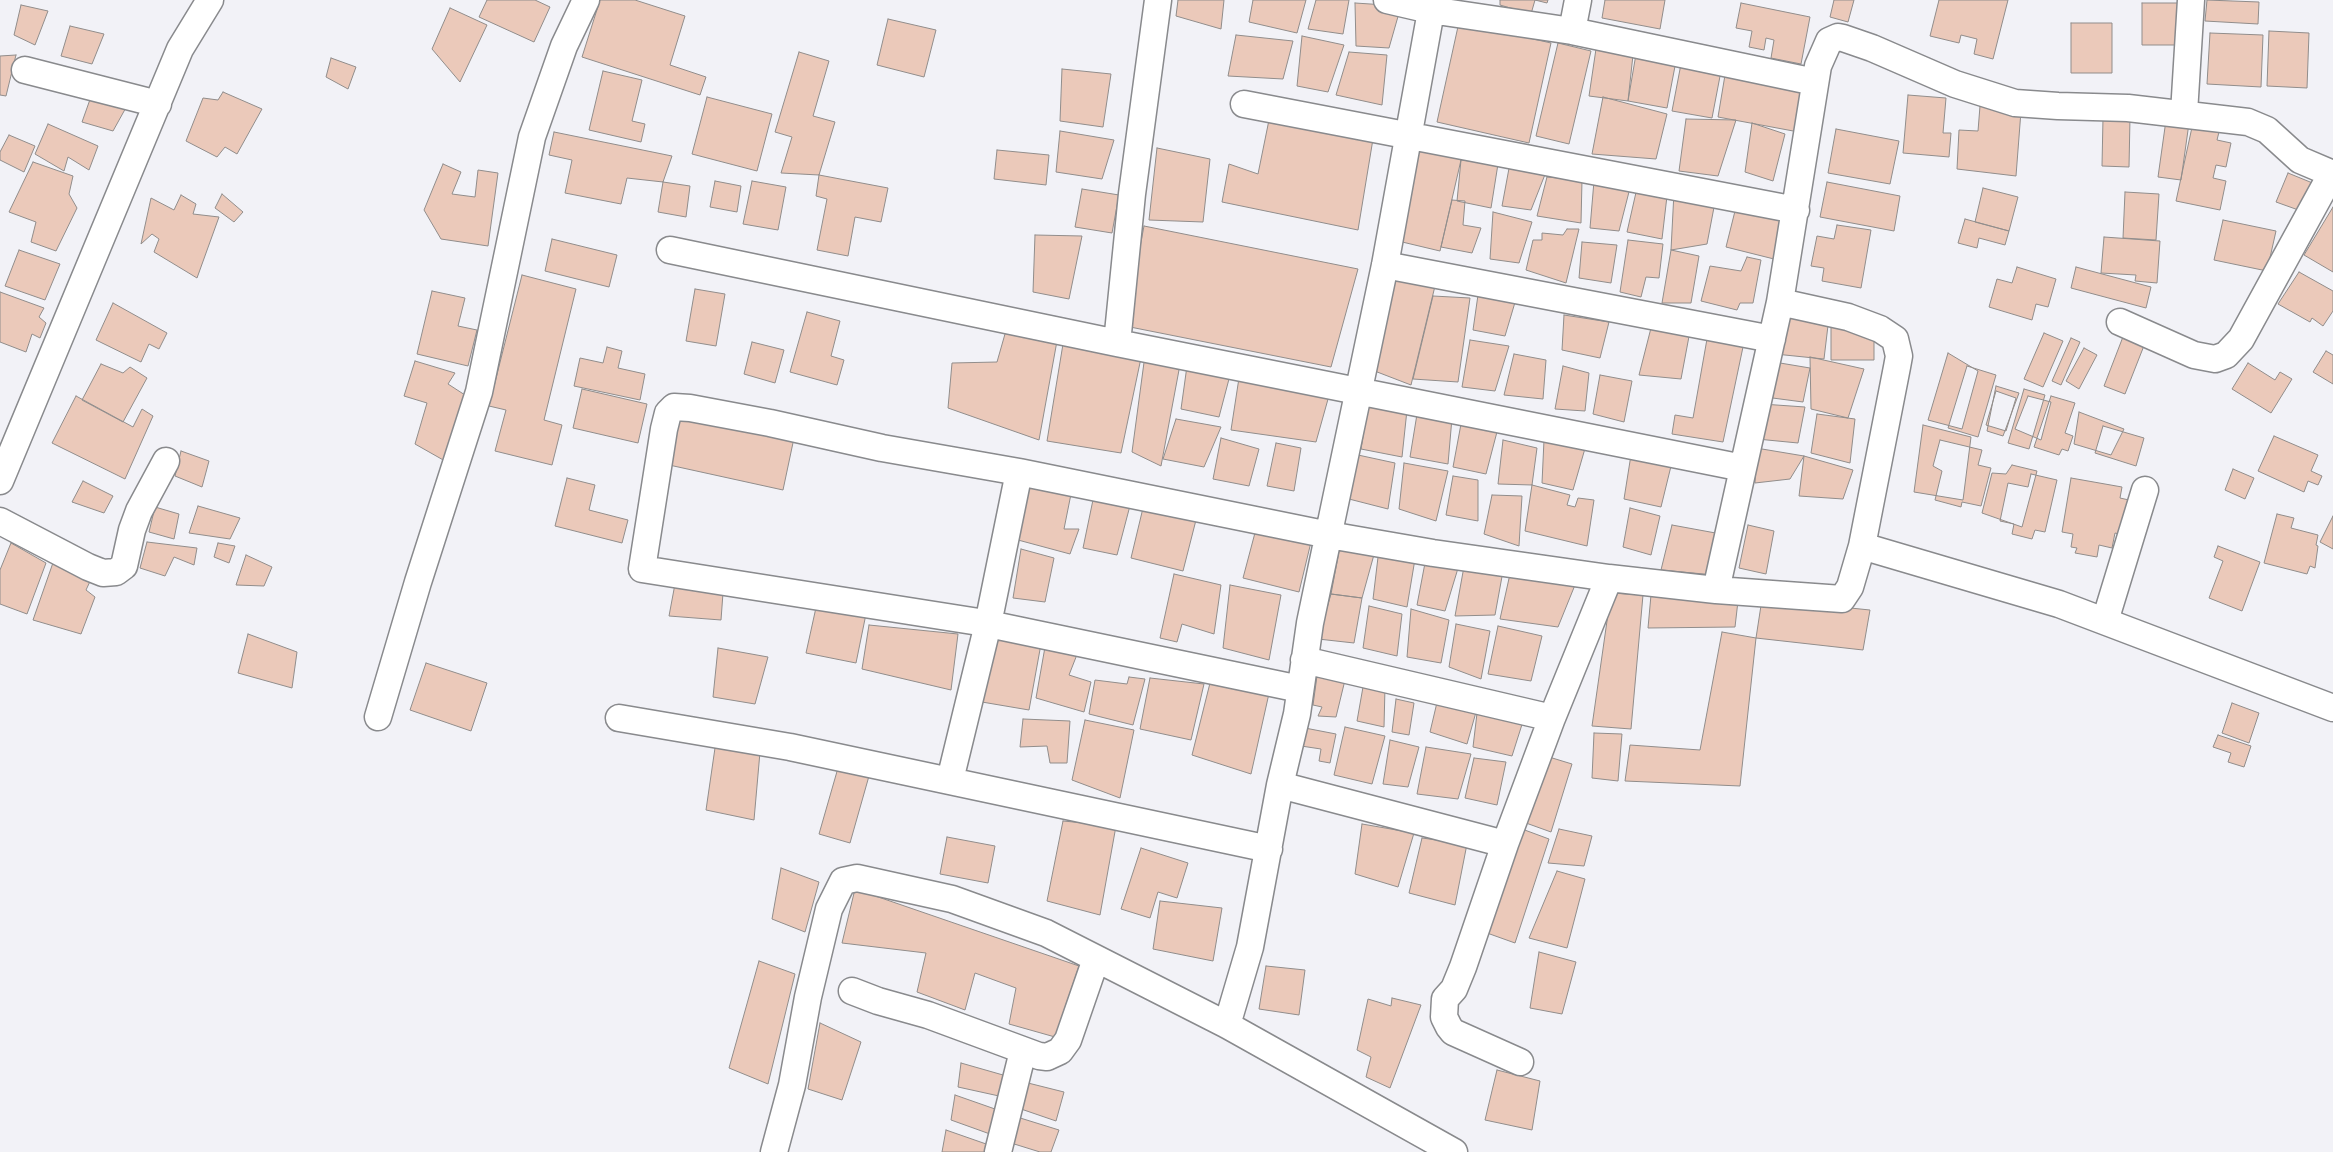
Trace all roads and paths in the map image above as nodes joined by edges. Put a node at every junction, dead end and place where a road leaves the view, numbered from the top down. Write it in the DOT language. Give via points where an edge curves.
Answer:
graph roads {
  1 [pos="210,0"];
  2 [pos="586,0"];
  3 [pos="1158,0"];
  4 [pos="1387,0"];
  5 [pos="1578,0"];
  6 [pos="2191,0"];
  7 [pos="1432,5"];
  8 [pos="1572,31"];
  9 [pos="25,70"];
  10 [pos="1816,82"];
  11 [pos="158,104"];
  12 [pos="1244,104"];
  13 [pos="2184,113"];
  14 [pos="1407,136"];
  15 [pos="2332,173"];
  16 [pos="1796,210"];
  17 [pos="670,250"];
  18 [pos="1385,265"];
  19 [pos="1780,302"];
  20 [pos="2120,322"];
  21 [pos="1772,339"];
  22 [pos="1117,344"];
  23 [pos="1358,390"];
  24 [pos="166,461"];
  25 [pos="1742,468"];
  26 [pos="1019,472"];
  27 [pos="0,481"];
  28 [pos="2145,490"];
  29 [pos="0,522"];
  30 [pos="1329,534"];
  31 [pos="1862,546"];
  32 [pos="1609,578"];
  33 [pos="1716,590"];
  34 [pos="2105,621"];
  35 [pos="988,624"];
  36 [pos="1304,660"];
  37 [pos="1300,689"];
  38 [pos="2329,698"];
  39 [pos="378,717"];
  40 [pos="618,718"];
  41 [pos="1552,718"];
  42 [pos="950,780"];
  43 [pos="1280,785"];
  44 [pos="1504,844"];
  45 [pos="1269,849"];
  46 [pos="1096,959"];
  47 [pos="852,991"];
  48 [pos="1227,1025"];
  49 [pos="1023,1050"];
  50 [pos="1520,1062"];
  51 [pos="774,1152"];
  52 [pos="998,1152"];
  53 [pos="1454,1152"];
  1 -- 11 [label="street" via="180,49"];
  2 -- 39 [label="street" via="564,46 532,137 479,392"];
  3 -- 22 [label="street"];
  4 -- 7 [label="street"];
  5 -- 8 [label="street"];
  6 -- 13 [label="street"];
  7 -- 8 [label="street"];
  7 -- 14 [label="street"];
  8 -- 10 [label="street"];
  9 -- 11 [label="street"];
  10 -- 13 [label="street" via="1826,45 1838,37 1955,84 2015,103"];
  10 -- 16 [label="street"];
  11 -- 27 [label="street"];
  12 -- 14 [label="street"];
  13 -- 15 [label="street" via="2232,119 2261,127 2300,160"];
  14 -- 16 [label="street"];
  14 -- 18 [label="street"];
  15 -- 20 [label="street" via="2241,339 2226,355 2215,359 2194,355"];
  16 -- 19 [label="street"];
  17 -- 22 [label="street"];
  18 -- 21 [label="street"];
  18 -- 23 [label="street"];
  19 -- 21 [label="street"];
  19 -- 31 [label="street" via="1848,317 1880,328 1896,339 1899,356"];
  21 -- 25 [label="street"];
  22 -- 23 [label="street"];
  23 -- 25 [label="street"];
  23 -- 30 [label="street"];
  24 -- 29 [label="street" via="139,511 124,566 116,572 103,573 88,567"];
  25 -- 33 [label="street"];
  26 -- 30 [label="street"];
  26 -- 35 [label="street"];
  26 -- 35 [label="street" via="882,448 690,408 672,408 664,429 642,569"];
  28 -- 34 [label="street"];
  30 -- 32 [label="street" via="1433,553"];
  30 -- 36 [label="street"];
  31 -- 33 [label="street" via="1850,587 1840,599"];
  31 -- 34 [label="street"];
  32 -- 33 [label="street"];
  32 -- 41 [label="street"];
  34 -- 38 [label="street"];
  35 -- 37 [label="street"];
  35 -- 42 [label="street"];
  36 -- 37 [label="street"];
  36 -- 41 [label="street"];
  37 -- 43 [label="street"];
  40 -- 42 [label="street" via="790,747"];
  41 -- 44 [label="street"];
  42 -- 45 [label="street"];
  43 -- 44 [label="street"];
  43 -- 45 [label="street"];
  44 -- 50 [label="street" via="1463,967 1454,989 1445,1000 1444,1012 1449,1027 1460,1037"];
  45 -- 48 [label="street" via="1250,947"];
  46 -- 48 [label="street"];
  46 -- 49 [label="street" via="1060,1052 1048,1057"];
  46 -- 51 [label="street" via="1046,933 952,900 856,878 843,881 829,909 792,1085"];
  47 -- 49 [label="street"];
  48 -- 53 [label="street"];
  49 -- 52 [label="street"];
}
